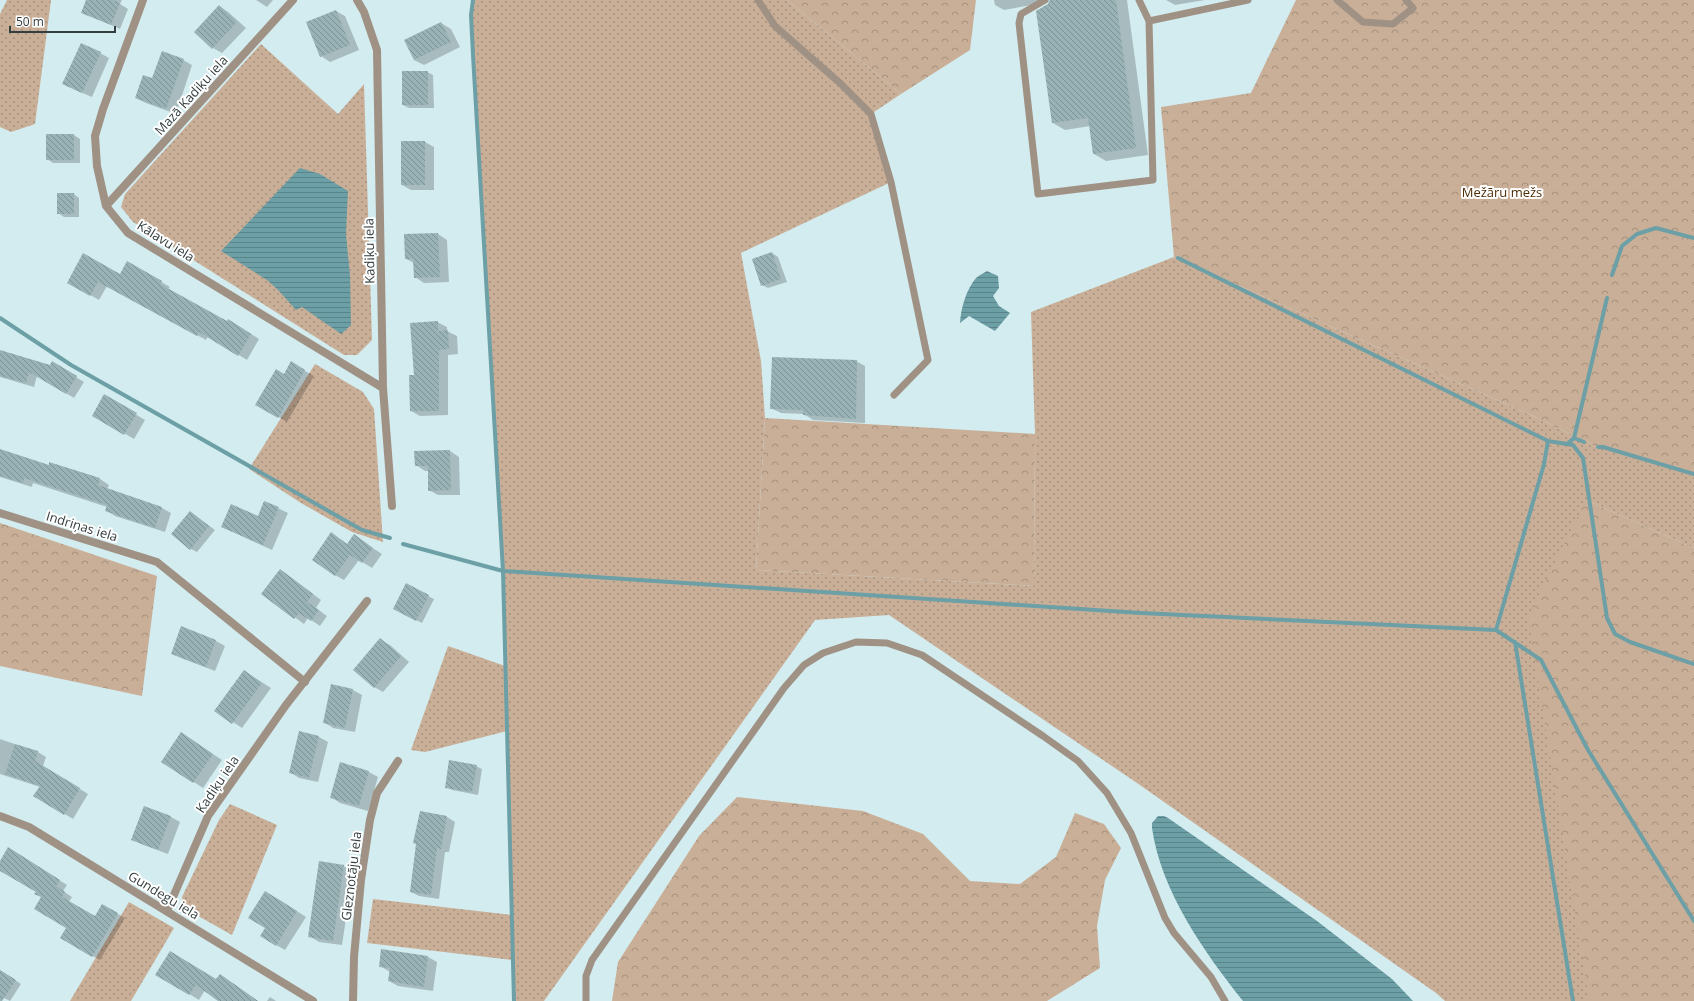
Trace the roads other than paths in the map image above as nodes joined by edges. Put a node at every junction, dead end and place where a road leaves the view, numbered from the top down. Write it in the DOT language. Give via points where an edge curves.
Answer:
graph roads {
  1 [pos="143,0"];
  2 [pos="293,0"];
  3 [pos="357,0"];
  4 [pos="758,0"];
  5 [pos="1045,0"];
  6 [pos="1139,0"];
  7 [pos="1248,0"];
  8 [pos="1337,0"];
  9 [pos="1406,0"];
  10 [pos="1149,21"];
  11 [pos="106,206"];
  12 [pos="383,388"];
  13 [pos="894,395"];
  14 [pos="392,506"];
  15 [pos="0,513"];
  16 [pos="367,601"];
  17 [pos="305,682"];
  18 [pos="398,762"];
  19 [pos="0,816"];
  20 [pos="167,911"];
  21 [pos="313,1001"];
  22 [pos="353,1001"];
  23 [pos="586,1001"];
  24 [pos="1225,1001"];
  1 -- 11 [label="street, Kālavu iela" via="95,136 97,166"];
  2 -- 11 [label="street, Mazā Kadiķu iela"];
  3 -- 12 [label="street, Kadiķu iela" via="364,12 377,50"];
  4 -- 13 [label="lane" via="775,26 871,114 891,182 928,360"];
  5 -- 10 [label="lane" via="1021,14 1019,23 1038,194 1153,180"];
  6 -- 10 [label="lane"];
  7 -- 10 [label="lane"];
  8 -- 9 [label="lane" via="1363,22 1393,24 1413,8"];
  11 -- 12 [label="street, Kālavu iela" via="128,233"];
  12 -- 14 [label="street, Kadiķu iela"];
  15 -- 17 [label="street, Indriņas iela" via="157,562"];
  16 -- 17 [label="street, Kadiķu iela"];
  17 -- 20 [label="street, Kadiķu iela" via="208,816"];
  18 -- 22 [label="street, Gleznotāju iela" via="377,793 370,820 361,880"];
  19 -- 20 [label="street, Gundegu iela" via="29,827"];
  20 -- 21 [label="street, Gundegu iela"];
  23 -- 24 [label="lane" via="586,976 592,960 784,688 804,665 823,653 856,642 864,642 887,643 922,654 1078,761 1107,793 1131,833 1165,918 1174,933 1211,977"];
}
